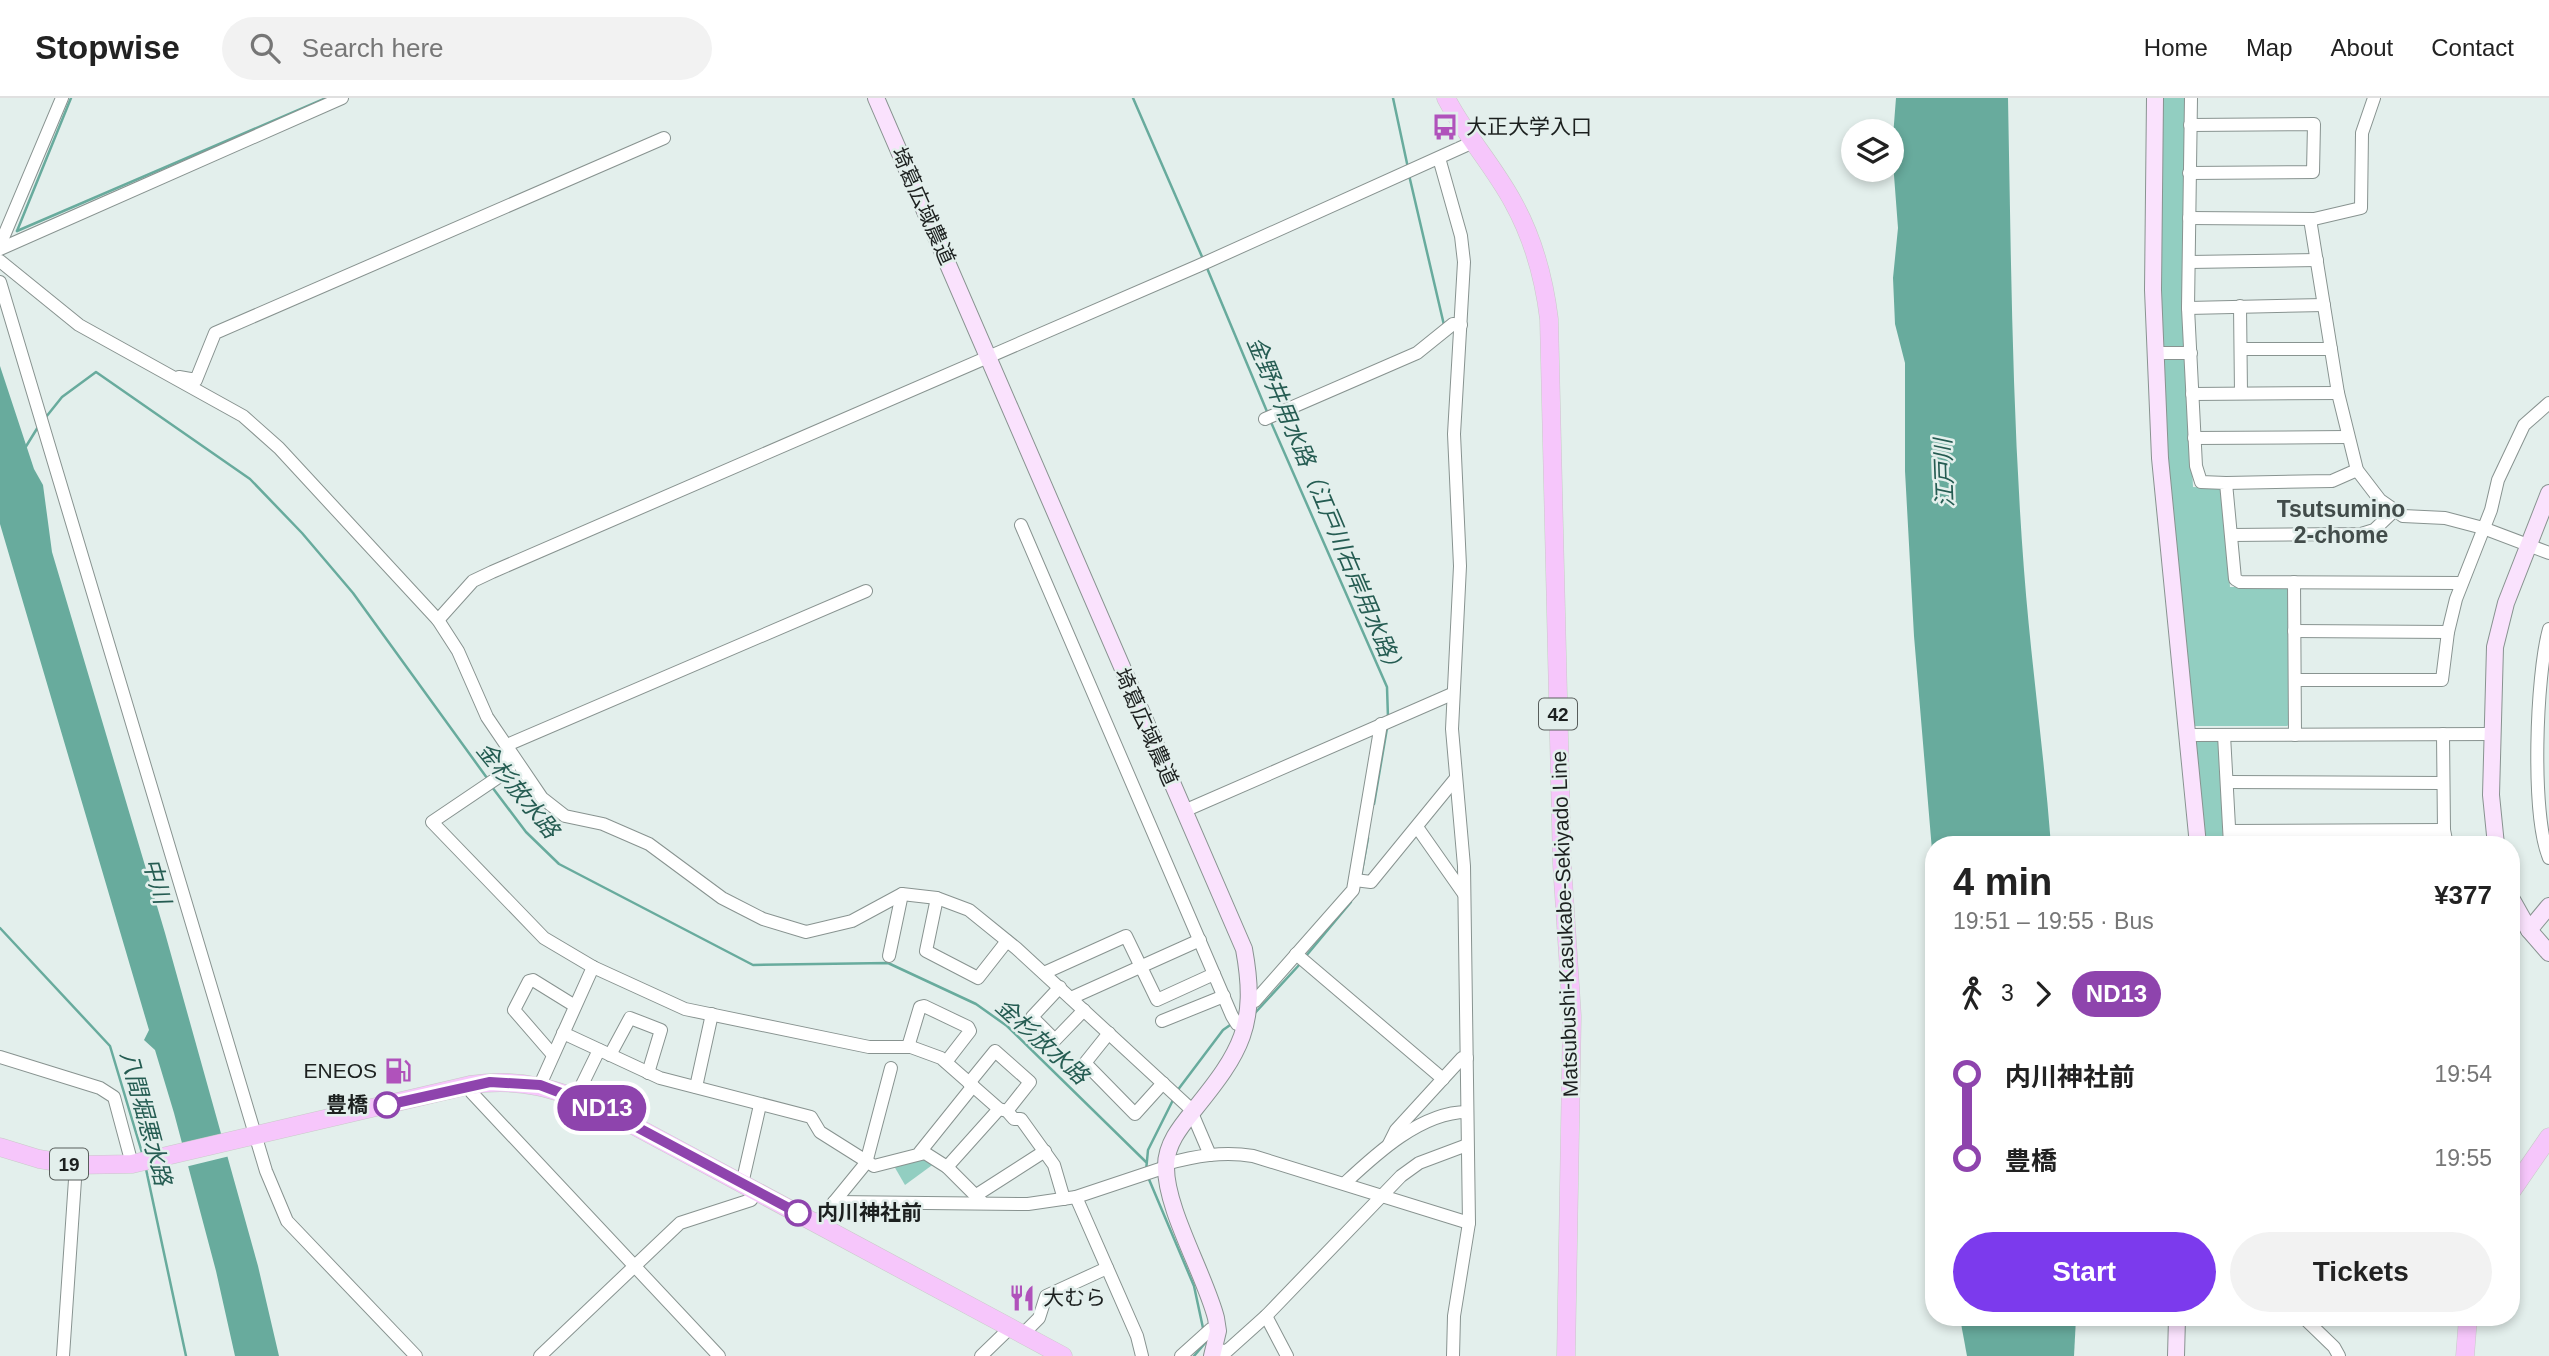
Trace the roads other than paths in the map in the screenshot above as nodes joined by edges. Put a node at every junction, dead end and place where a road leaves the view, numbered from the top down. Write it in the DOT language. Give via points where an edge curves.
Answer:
graph roads {
  1 [pos="62,98"];
  2 [pos="342,98"];
  3 [pos="876,98"];
  4 [pos="1446,98"];
  5 [pos="2155,98"];
  6 [pos="2191,98"];
  7 [pos="2374,98"];
  8 [pos="2190,125"];
  9 [pos="664,138"];
  10 [pos="1471,143"];
  11 [pos="1439,158"];
  12 [pos="2189,173"];
  13 [pos="2189,218"];
  14 [pos="2310,219"];
  15 [pos="0,247"];
  16 [pos="2317,260"];
  17 [pos="0,261"];
  18 [pos="2189,262"];
  19 [pos="0,282"];
  20 [pos="2324,305"];
  21 [pos="2240,306"];
  22 [pos="2188,307"];
  23 [pos="1461,325"];
  24 [pos="2241,349"];
  25 [pos="2331,349"];
  26 [pos="2156,353"];
  27 [pos="2191,353"];
  28 [pos="988,358"];
  29 [pos="149,366"];
  30 [pos="2241,393"];
  31 [pos="2338,393"];
  32 [pos="2192,394"];
  33 [pos="2549,403"];
  34 [pos="1269,418"];
  35 [pos="2347,437"];
  36 [pos="2194,438"];
  37 [pos="2357,470"];
  38 [pos="2226,483"];
  39 [pos="2549,493"];
  40 [pos="2395,511"];
  41 [pos="1021,525"];
  42 [pos="2483,528"];
  43 [pos="2231,535"];
  44 [pos="2529,545"];
  45 [pos="2549,553"];
  46 [pos="2294,582"];
  47 [pos="2461,583"];
  48 [pos="866,591"];
  49 [pos="438,620"];
  50 [pos="2549,629"];
  51 [pos="2294,631"];
  52 [pos="2448,632"];
  53 [pos="2295,681"];
  54 [pos="1452,694"];
  55 [pos="1381,724"];
  56 [pos="2295,734"];
  57 [pos="2443,734"];
  58 [pos="2492,734"];
  59 [pos="2544,734"];
  60 [pos="2187,735"];
  61 [pos="2224,735"];
  62 [pos="507,745"];
  63 [pos="1456,778"];
  64 [pos="2228,782"];
  65 [pos="2442,783"];
  66 [pos="2544,786"];
  67 [pos="1184,811"];
  68 [pos="1417,827"];
  69 [pos="2444,830"];
  70 [pos="2230,831"];
  71 [pos="2196,836"];
  72 [pos="2230,836"];
  73 [pos="2445,836"];
  74 [pos="2495,836"];
  75 [pos="2549,858"];
  76 [pos="1359,880"];
  77 [pos="902,894"];
  78 [pos="1464,894"];
  79 [pos="937,898"];
  80 [pos="2549,906"];
  81 [pos="2520,914"];
  82 [pos="2529,930"];
  83 [pos="1200,940"];
  84 [pos="1007,941"];
  85 [pos="2549,953"];
  86 [pos="889,956"];
  87 [pos="1301,958"];
  88 [pos="1141,966"];
  89 [pos="593,967"];
  90 [pos="1044,973"];
  91 [pos="1214,974"];
  92 [pos="1060,987"];
  93 [pos="1224,996"];
  94 [pos="1071,998"];
  95 [pos="1249,1002"];
  96 [pos="575,1006"];
  97 [pos="1084,1010"];
  98 [pos="712,1014"];
  99 [pos="1162,1021"];
  100 [pos="1238,1022"];
  101 [pos="563,1033"];
  102 [pos="1109,1033"];
  103 [pos="908,1047"];
  104 [pos="604,1053"];
  105 [pos="553,1055"];
  106 [pos="0,1057"];
  107 [pos="1467,1058"];
  108 [pos="946,1062"];
  109 [pos="891,1068"];
  110 [pos="648,1073"];
  111 [pos="1443,1079"];
  112 [pos="1163,1083"];
  113 [pos="971,1084"];
  114 [pos="470,1085"];
  115 [pos="540,1085"];
  116 [pos="696,1087"];
  117 [pos="576,1097"];
  118 [pos="1424,1101"];
  119 [pos="760,1105"];
  120 [pos="1003,1110"];
  121 [pos="1192,1112"];
  122 [pos="1467,1112"];
  123 [pos="1441,1118"];
  124 [pos="254,1137"];
  125 [pos="2549,1137"];
  126 [pos="1389,1144"];
  127 [pos="1467,1145"];
  128 [pos="0,1147"];
  129 [pos="1045,1151"];
  130 [pos="920,1152"];
  131 [pos="1210,1154"];
  132 [pos="136,1163"];
  133 [pos="866,1163"];
  134 [pos="76,1165"];
  135 [pos="947,1167"];
  136 [pos="1157,1169"];
  137 [pos="2520,1179"];
  138 [pos="1345,1183"];
  139 [pos="750,1188"];
  140 [pos="1382,1195"];
  141 [pos="980,1198"];
  142 [pos="1070,1198"];
  143 [pos="834,1202"];
  144 [pos="817,1223"];
  145 [pos="1469,1223"];
  146 [pos="634,1266"];
  147 [pos="1107,1268"];
  148 [pos="1266,1316"];
  149 [pos="2176,1326"];
  150 [pos="2312,1326"];
  151 [pos="2467,1326"];
  152 [pos="1017,1331"];
  153 [pos="1218,1331"];
  154 [pos="1213,1353"];
  155 [pos="63,1356"];
  156 [pos="416,1356"];
  157 [pos="540,1356"];
  158 [pos="719,1356"];
  159 [pos="981,1356"];
  160 [pos="1063,1356"];
  161 [pos="1142,1356"];
  162 [pos="1181,1356"];
  163 [pos="1287,1356"];
  164 [pos="1453,1356"];
  165 [pos="1566,1356"];
  166 [pos="2176,1356"];
  167 [pos="2339,1356"];
  168 [pos="2465,1356"];
  1 -- 15 [label="street"];
  2 -- 15 [label="street"];
  3 -- 28 [label="street, 埼葛広域農道"];
  4 -- 10 [label="main road, Matsubushi-Kasukabe-Sekiyado Line / 42"];
  5 -- 26 [label="street"];
  6 -- 8 [label="street"];
  7 -- 14 [label="street" via="2362,133 2361,208"];
  8 -- 12 [label="street"];
  8 -- 12 [label="street" via="2314,124 2313,172"];
  9 -- 29 [label="street" via="215,333 196,380"];
  10 -- 11 [label="street"];
  10 -- 165 [label="main road, Matsubushi-Kasukabe-Sekiyado Line / 42" via="1527,230 1549,319 1562,864 1572,1004"];
  11 -- 23 [label="street" via="1461,236"];
  11 -- 28 [label="street"];
  12 -- 13 [label="street"];
  13 -- 14 [label="street"];
  13 -- 18 [label="street"];
  14 -- 16 [label="street"];
  16 -- 18 [label="street"];
  16 -- 20 [label="street"];
  17 -- 29 [label="street" via="79,324"];
  18 -- 22 [label="street"];
  19 -- 124 [label="street"];
  20 -- 21 [label="street"];
  20 -- 25 [label="street"];
  21 -- 22 [label="street"];
  21 -- 24 [label="street"];
  22 -- 27 [label="street"];
  23 -- 34 [label="street" via="1453,324 1417,354"];
  23 -- 54 [label="street" via="1454,434 1460,566"];
  24 -- 25 [label="street"];
  24 -- 30 [label="street"];
  25 -- 31 [label="street"];
  26 -- 27 [label="street"];
  26 -- 60 [label="street" via="2160,458"];
  27 -- 32 [label="street"];
  28 -- 49 [label="street" via="473,581"];
  28 -- 67 [label="street, 埼葛広域農道"];
  29 -- 49 [label="street" via="243,416 279,448"];
  30 -- 31 [label="street"];
  30 -- 32 [label="street"];
  31 -- 35 [label="street"];
  32 -- 36 [label="street"];
  33 -- 42 [label="street" via="2521,430"];
  35 -- 36 [label="street"];
  35 -- 37 [label="street"];
  36 -- 38 [label="street" via="2197,478"];
  37 -- 38 [label="street" via="2332,481"];
  37 -- 40 [label="street" via="2380,500"];
  38 -- 43 [label="street"];
  39 -- 44 [label="street"];
  40 -- 42 [label="street"];
  40 -- 43 [label="street" via="2374,530 2361,534"];
  41 -- 83 [label="street"];
  42 -- 44 [label="street"];
  42 -- 47 [label="street"];
  43 -- 46 [label="street" via="2235,579"];
  44 -- 45 [label="street"];
  44 -- 58 [label="street" via="2500,623 2492,681"];
  46 -- 47 [label="street"];
  46 -- 51 [label="street"];
  47 -- 52 [label="street"];
  48 -- 62 [label="street"];
  49 -- 62 [label="street" via="458,651 486,717"];
  50 -- 59 [label="street" via="2540,671"];
  51 -- 52 [label="street"];
  51 -- 53 [label="street"];
  52 -- 53 [label="street" via="2442,680"];
  53 -- 56 [label="street"];
  54 -- 55 [label="street"];
  54 -- 63 [label="street"];
  55 -- 67 [label="street"];
  55 -- 76 [label="street"];
  56 -- 57 [label="street"];
  56 -- 61 [label="street"];
  57 -- 58 [label="street"];
  57 -- 65 [label="street"];
  58 -- 74 [label="street"];
  59 -- 66 [label="street"];
  60 -- 61 [label="street"];
  60 -- 71 [label="street"];
  61 -- 64 [label="street"];
  62 -- 77 [label="street" via="542,798 565,816 603,824 649,844 722,898 763,919 806,932 852,921"];
  62 -- 89 [label="street" via="509,770 432,822 544,938"];
  63 -- 68 [label="street"];
  63 -- 78 [label="street"];
  64 -- 65 [label="street"];
  64 -- 70 [label="street"];
  65 -- 69 [label="street"];
  66 -- 75 [label="street" via="2541,827"];
  67 -- 95 [label="street, 埼葛広域農道" via="1244,949"];
  68 -- 76 [label="street" via="1370,882"];
  68 -- 78 [label="street"];
  69 -- 70 [label="street"];
  69 -- 73 [label="street"];
  70 -- 72 [label="street"];
  76 -- 87 [label="street"];
  77 -- 79 [label="street"];
  77 -- 86 [label="street"];
  78 -- 107 [label="street"];
  79 -- 84 [label="street" via="969,911"];
  79 -- 84 [label="street" via="926,951 978,978"];
  80 -- 82 [label="street"];
  81 -- 82 [label="street"];
  82 -- 85 [label="street"];
  83 -- 88 [label="street"];
  83 -- 91 [label="street"];
  84 -- 90 [label="street"];
  87 -- 95 [label="street"];
  87 -- 111 [label="street"];
  88 -- 90 [label="street" via="1126,936"];
  88 -- 91 [label="street" via="1157,1000"];
  88 -- 94 [label="street"];
  89 -- 96 [label="street"];
  89 -- 98 [label="street" via="665,1002"];
  90 -- 92 [label="street"];
  91 -- 93 [label="street"];
  92 -- 94 [label="street"];
  92 -- 97 [label="street" via="1032,1017 1055,1040"];
  93 -- 99 [label="street"];
  93 -- 100 [label="street"];
  94 -- 97 [label="street"];
  95 -- 100 [label="street, 埼葛広域農道"];
  96 -- 101 [label="street"];
  96 -- 105 [label="street" via="533,980 514,1010"];
  97 -- 102 [label="street"];
  98 -- 103 [label="street" via="869,1047"];
  98 -- 116 [label="street"];
  100 -- 121 [label="street, 埼葛広域農道" via="1240,1047"];
  101 -- 104 [label="street"];
  101 -- 105 [label="street"];
  102 -- 112 [label="street"];
  102 -- 112 [label="street" via="1085,1063 1135,1114"];
  103 -- 108 [label="street"];
  103 -- 108 [label="street" via="924,1006 970,1031"];
  104 -- 110 [label="street"];
  104 -- 110 [label="street" via="630,1018 661,1030"];
  104 -- 117 [label="street"];
  105 -- 115 [label="street"];
  106 -- 132 [label="street" via="100,1088 114,1097"];
  107 -- 111 [label="street"];
  107 -- 122 [label="street"];
  108 -- 113 [label="street"];
  109 -- 133 [label="street"];
  110 -- 116 [label="street"];
  111 -- 118 [label="street"];
  112 -- 121 [label="street"];
  113 -- 120 [label="street"];
  113 -- 120 [label="street" via="995,1051 1031,1082"];
  113 -- 130 [label="street"];
  114 -- 115 [label="main road, 19"];
  114 -- 124 [label="main road, 19"];
  114 -- 146 [label="street" via="472,1093"];
  115 -- 117 [label="main road, 19"];
  116 -- 119 [label="street"];
  117 -- 139 [label="main road, 19"];
  118 -- 123 [label="street"];
  118 -- 126 [label="street"];
  119 -- 133 [label="street" via="810,1117 820,1132"];
  119 -- 139 [label="street"];
  120 -- 129 [label="street" via="1021,1119"];
  120 -- 135 [label="street"];
  121 -- 131 [label="street"];
  121 -- 136 [label="street, 埼葛広域農道"];
  122 -- 123 [label="street"];
  122 -- 127 [label="street"];
  123 -- 126 [label="street"];
  124 -- 132 [label="main road, 19"];
  124 -- 156 [label="street" via="288,1221"];
  125 -- 137 [label="main road"];
  126 -- 138 [label="street"];
  127 -- 140 [label="street" via="1419,1163"];
  127 -- 145 [label="street"];
  128 -- 134 [label="main road, 19"];
  129 -- 141 [label="street"];
  129 -- 142 [label="street"];
  130 -- 133 [label="street" via="874,1166"];
  130 -- 135 [label="street"];
  131 -- 136 [label="street"];
  131 -- 138 [label="street" via="1253,1156"];
  132 -- 134 [label="main road, 19"];
  133 -- 143 [label="street"];
  134 -- 155 [label="street"];
  135 -- 141 [label="street"];
  136 -- 142 [label="street"];
  136 -- 153 [label="street" via="1214,1310"];
  138 -- 140 [label="street"];
  139 -- 144 [label="main road, 19"];
  139 -- 146 [label="street" via="751,1200 680,1223"];
  140 -- 145 [label="street"];
  140 -- 148 [label="street"];
  141 -- 142 [label="street" via="1028,1204"];
  141 -- 143 [label="street"];
  142 -- 147 [label="street"];
  143 -- 144 [label="street"];
  144 -- 152 [label="main road, 19"];
  145 -- 164 [label="street" via="1454,1316"];
  146 -- 157 [label="street"];
  146 -- 158 [label="street"];
  147 -- 152 [label="street" via="1046,1296 1039,1318"];
  147 -- 161 [label="street"];
  148 -- 154 [label="street" via="1227,1352"];
  148 -- 163 [label="street"];
  149 -- 166 [label="street"];
  150 -- 167 [label="street"];
  151 -- 168 [label="main road"];
  152 -- 159 [label="street"];
  152 -- 160 [label="main road, 19"];
  153 -- 154 [label="street"];
  153 -- 162 [label="street" via="1211,1329"];
}
